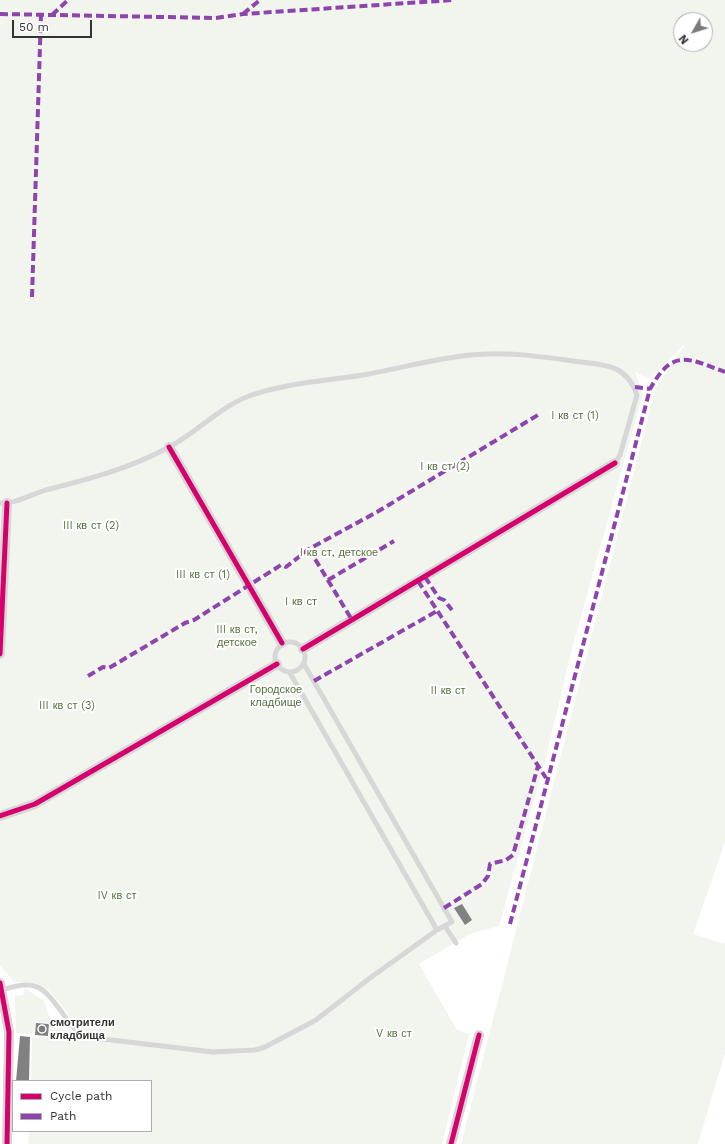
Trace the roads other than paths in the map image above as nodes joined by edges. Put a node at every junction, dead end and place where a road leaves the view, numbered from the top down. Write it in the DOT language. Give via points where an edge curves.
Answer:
graph roads {
  1 [pos="169,447"];
  2 [pos="615,463"];
  3 [pos="4,503"];
  4 [pos="282,643"];
  5 [pos="303,649"];
  6 [pos="0,654"];
  7 [pos="278,664"];
  8 [pos="304,664"];
  9 [pos="290,673"];
  10 [pos="0,816"];
  11 [pos="445,926"];
  12 [pos="437,930"];
  13 [pos="456,943"];
  14 [pos="1,986"];
  15 [pos="4,1022"];
  16 [pos="479,1035"];
  17 [pos="7,1144"];
  18 [pos="451,1144"];
  1 -- 2 [label="lane" via="233,403 262,392 364,375 414,363 487,354 537,356 615,367 628,378 637,394 620,455"];
  1 -- 3 [label="lane" via="111,473"];
  1 -- 4 [label="street"];
  2 -- 5 [label="street"];
  3 -- 6 [label="street"];
  4 -- 5 [label="lane" via="296,643"];
  4 -- 7 [label="lane" via="276,651 275,659"];
  5 -- 8 [label="lane" via="306,657"];
  7 -- 9 [label="lane" via="283,671"];
  7 -- 10 [label="street" via="35,804"];
  8 -- 9 [label="lane"];
  8 -- 11 [label="lane" via="452,922"];
  9 -- 12 [label="lane"];
  11 -- 12 [label="lane"];
  11 -- 13 [label="lane"];
  12 -- 14 [label="lane" via="316,1020 255,1050 214,1052 94,1038 70,1025 48,993 37,985"];
  14 -- 15 [label="street"];
  15 -- 17 [label="street"];
  16 -- 18 [label="street"];
}
